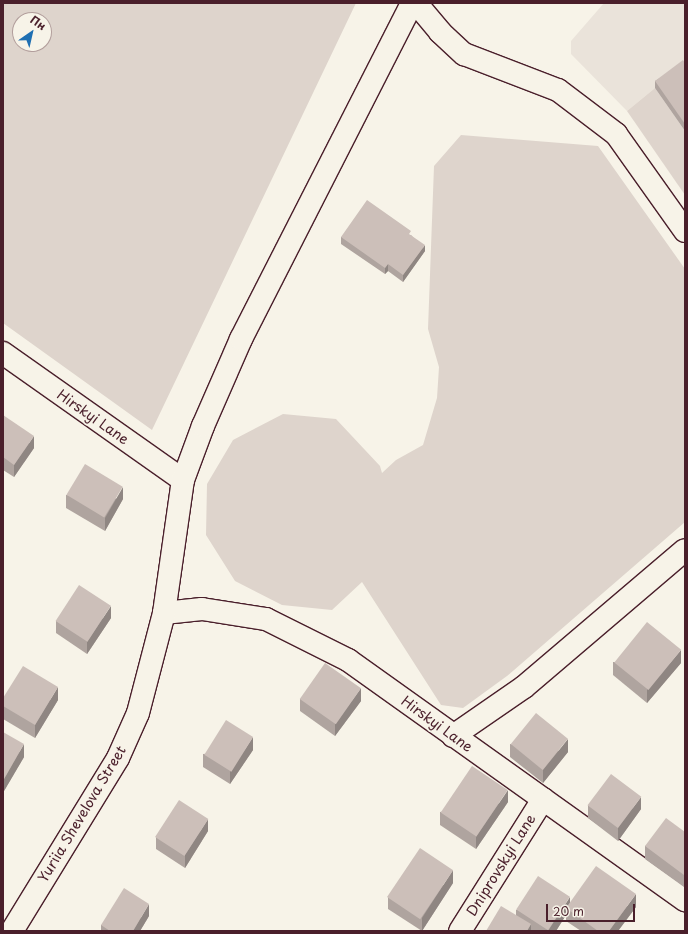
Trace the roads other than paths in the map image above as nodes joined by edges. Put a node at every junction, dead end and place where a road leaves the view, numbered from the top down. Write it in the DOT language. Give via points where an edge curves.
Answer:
graph roads {
  1 [pos="412,3"];
  2 [pos="416,3"];
  3 [pos="685,232"];
  4 [pos="3,353"];
  5 [pos="183,480"];
  6 [pos="685,550"];
  7 [pos="164,613"];
  8 [pos="453,736"];
  9 [pos="543,800"];
  10 [pos="685,900"];
  11 [pos="12,931"];
  12 [pos="460,931"];
  1 -- 5 [label="street, Yuriia Shevelova Street" via="241,339 203,426"];
  2 -- 3 [label="street" via="440,32 464,54 558,90 616,134"];
  4 -- 5 [label="street, Hirskyi Lane"];
  5 -- 7 [label="street, Yuriia Shevelova Street"];
  6 -- 8 [label="street" via="524,687"];
  7 -- 8 [label="street, Hirskyi Lane" via="202,609 266,619 348,660"];
  7 -- 11 [label="street, Yuriia Shevelova Street" via="138,713 118,758"];
  8 -- 9 [label="street, Hirskyi Lane"];
  9 -- 10 [label="street, Hirskyi Lane"];
  9 -- 12 [label="street, Dniprovskyi Lane"];
}
